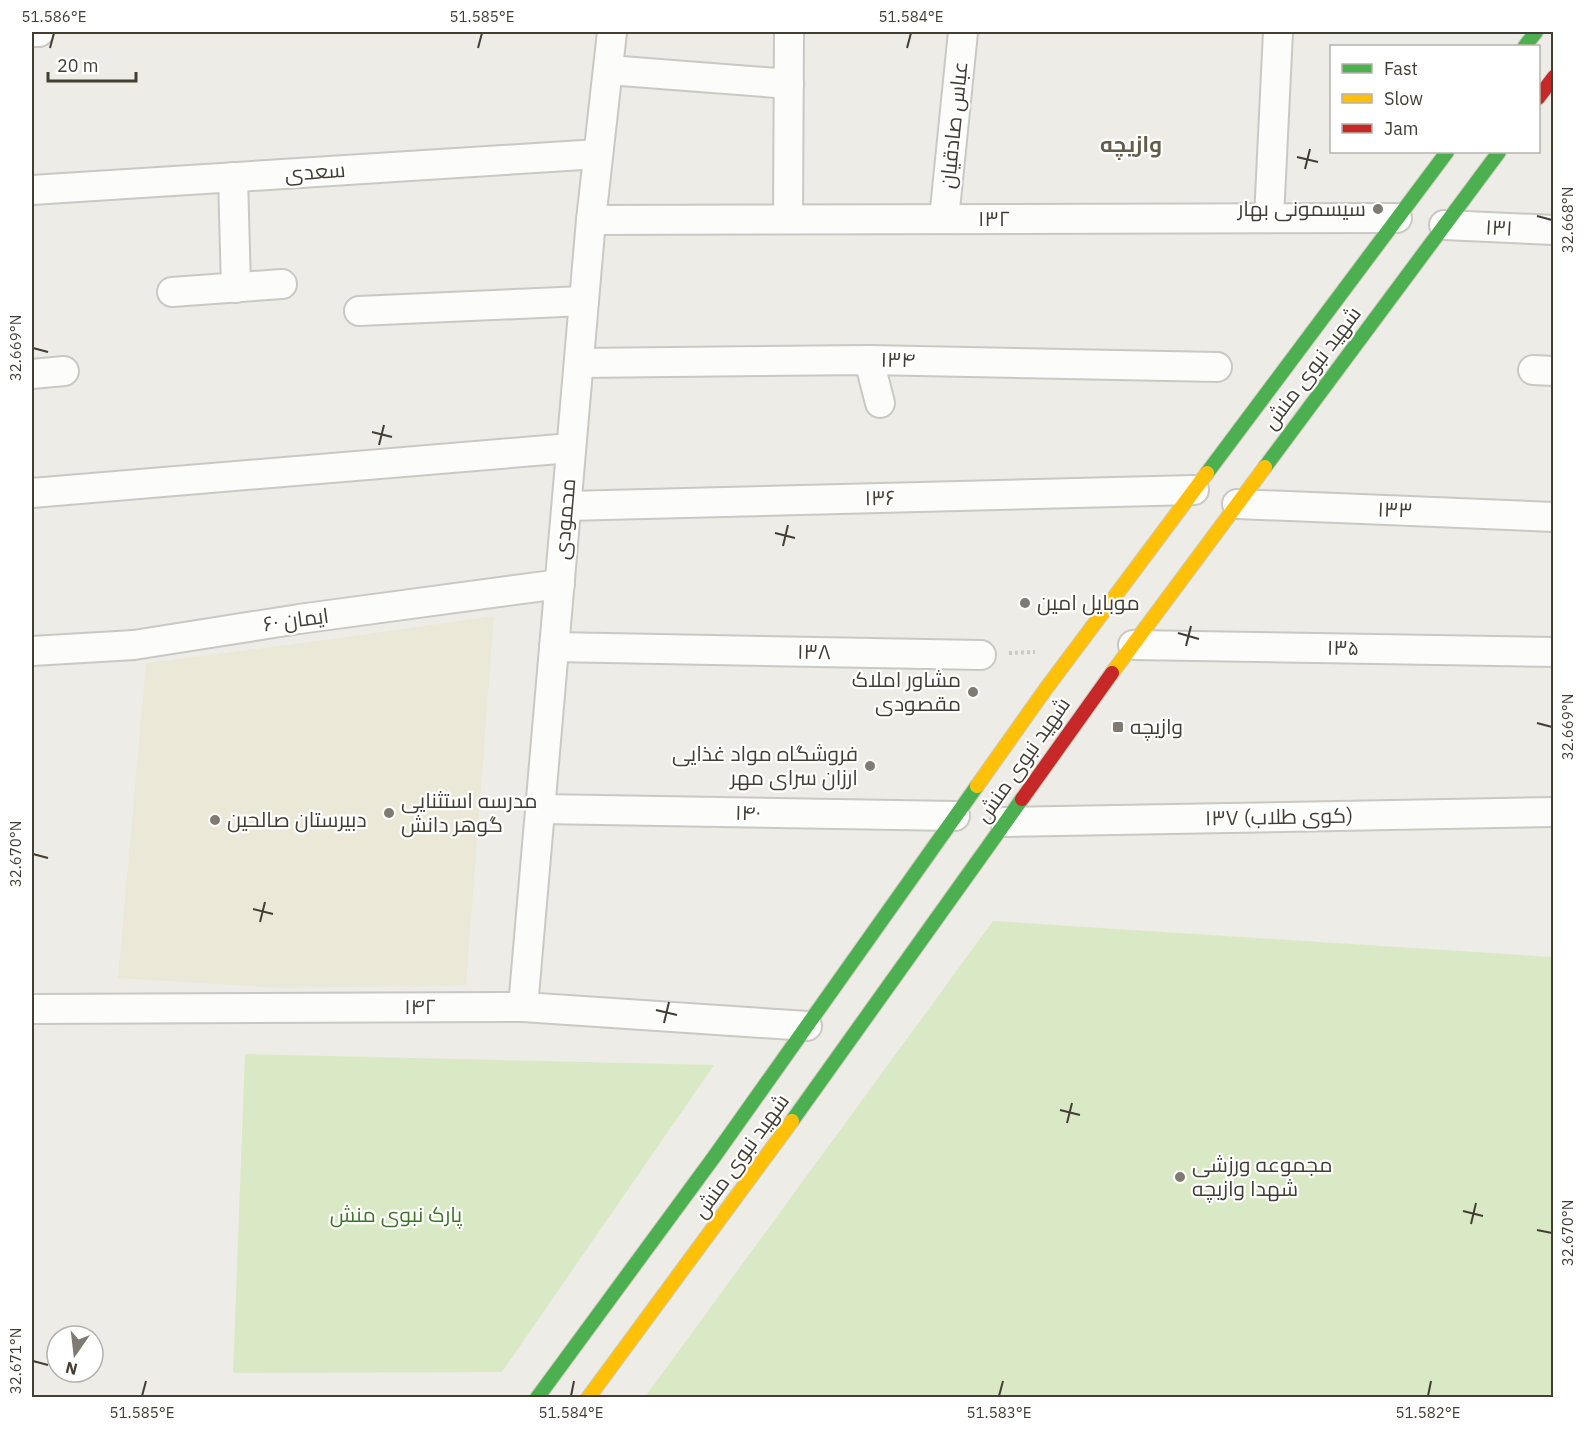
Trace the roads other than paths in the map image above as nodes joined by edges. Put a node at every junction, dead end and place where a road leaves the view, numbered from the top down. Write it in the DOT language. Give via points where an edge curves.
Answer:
graph roads {
  1 [pos="32,32"];
  2 [pos="39,32"];
  3 [pos="612,32"];
  4 [pos="789,32"];
  5 [pos="963,32"];
  6 [pos="1278,32"];
  7 [pos="1536,32"];
  8 [pos="1526,45"];
  9 [pos="608,70"];
  10 [pos="1554,78"];
  11 [pos="789,84"];
  12 [pos="1540,97"];
  13 [pos="1446,153"];
  14 [pos="1498,153"];
  15 [pos="598,154"];
  16 [pos="233,177"];
  17 [pos="32,190"];
  18 [pos="1269,218"];
  19 [pos="1397,218"];
  20 [pos="788,219"];
  21 [pos="944,219"];
  22 [pos="591,220"];
  23 [pos="1444,225"];
  24 [pos="1554,231"];
  25 [pos="282,284"];
  26 [pos="236,288"];
  27 [pos="172,292"];
  28 [pos="584,302"];
  29 [pos="359,311"];
  30 [pos="869,360"];
  31 [pos="579,363"];
  32 [pos="1217,367"];
  33 [pos="64,371"];
  34 [pos="32,374"];
  35 [pos="880,403"];
  36 [pos="572,448"];
  37 [pos="1194,490"];
  38 [pos="32,493"];
  39 [pos="1237,504"];
  40 [pos="567,506"];
  41 [pos="1554,516"];
  42 [pos="560,584"];
  43 [pos="1133,645"];
  44 [pos="554,647"];
  45 [pos="32,651"];
  46 [pos="1554,652"];
  47 [pos="981,655"];
  48 [pos="540,809"];
  49 [pos="1554,812"];
  50 [pos="955,816"];
  51 [pos="1005,822"];
  52 [pos="523,1007"];
  53 [pos="32,1009"];
  54 [pos="807,1026"];
  55 [pos="537,1398"];
  56 [pos="588,1398"];
  1 -- 2 [label="street"];
  3 -- 9 [label="street, محمودی"];
  4 -- 11 [label="street"];
  5 -- 21 [label="street, عباس صادقیان"];
  6 -- 18 [label="street"];
  7 -- 8 [label="main road"];
  9 -- 11 [label="street"];
  9 -- 15 [label="street, محمودی"];
  10 -- 12 [label="main road"];
  11 -- 20 [label="street"];
  13 -- 19 [label="main road, شهید نبوی منش"];
  14 -- 23 [label="main road, شهید نبوی منش"];
  15 -- 16 [label="street, سعدی"];
  15 -- 22 [label="street, محمودی"];
  16 -- 17 [label="street, سعدی"];
  16 -- 26 [label="street"];
  18 -- 19 [label="street, ۱۳۲"];
  18 -- 21 [label="street, ۱۳۲"];
  19 -- 37 [label="main road, شهید نبوی منش"];
  20 -- 21 [label="street, ۱۳۲"];
  20 -- 22 [label="street, ۱۳۲"];
  22 -- 28 [label="street, محمودی"];
  23 -- 24 [label="street, ۱۳۱"];
  23 -- 39 [label="main road, شهید نبوی منش"];
  25 -- 26 [label="street"];
  26 -- 27 [label="street"];
  28 -- 29 [label="street"];
  28 -- 31 [label="street, محمودی"];
  30 -- 31 [label="street, ۱۳۴"];
  30 -- 32 [label="street, ۱۳۴"];
  30 -- 35 [label="street"];
  31 -- 36 [label="street, محمودی"];
  33 -- 34 [label="street"];
  36 -- 38 [label="street"];
  36 -- 40 [label="street, محمودی"];
  37 -- 40 [label="street, ۱۳۶"];
  37 -- 50 [label="main road, شهید نبوی منش"];
  39 -- 41 [label="street, ۱۳۳"];
  39 -- 43 [label="main road, شهید نبوی منش"];
  40 -- 42 [label="street, محمودی"];
  42 -- 44 [label="street, محمودی"];
  42 -- 45 [label="street, ایمان ۶۰" via="134,645"];
  43 -- 46 [label="street, ۱۳۵"];
  43 -- 51 [label="main road, شهید نبوی منش"];
  44 -- 47 [label="street, ۱۳۸"];
  44 -- 48 [label="street, محمودی"];
  48 -- 50 [label="street, ۱۴۰"];
  48 -- 52 [label="street, محمودی"];
  49 -- 51 [label="street, ۱۳۷ (کوی طلاب)"];
  50 -- 54 [label="main road, شهید نبوی منش"];
  51 -- 56 [label="main road, شهید نبوی منش" via="753,1176"];
  52 -- 53 [label="street, ۱۴۲"];
  52 -- 54 [label="street, ۱۴۲"];
  54 -- 55 [label="main road, شهید نبوی منش"];
}
